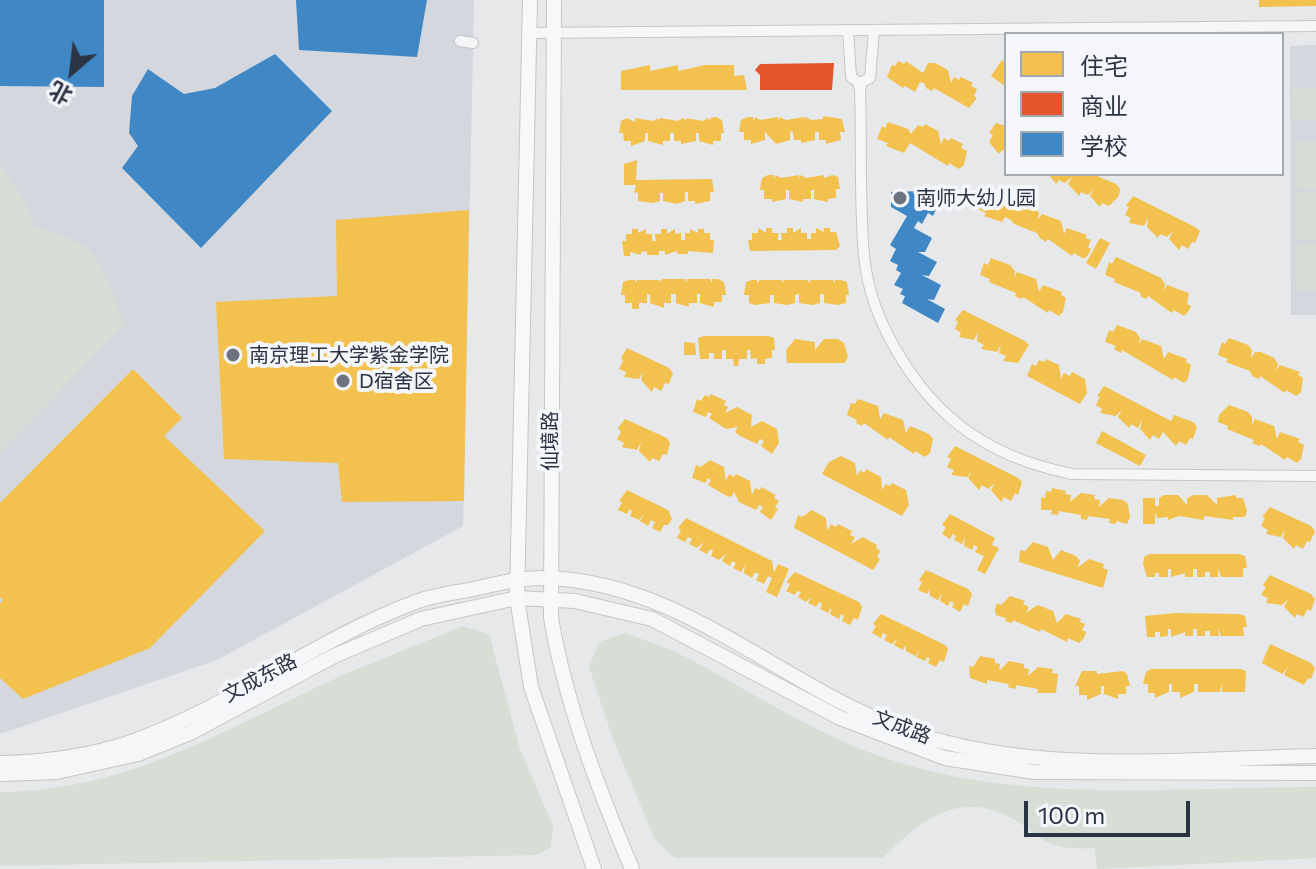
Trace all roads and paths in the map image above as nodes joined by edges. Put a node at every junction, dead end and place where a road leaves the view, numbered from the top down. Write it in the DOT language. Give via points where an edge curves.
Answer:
graph roads {
  1 [pos="530,0"];
  2 [pos="554,0"];
  3 [pos="1316,26"];
  4 [pos="848,30"];
  5 [pos="874,30"];
  6 [pos="530,33"];
  7 [pos="553,33"];
  8 [pos="460,41"];
  9 [pos="473,43"];
  10 [pos="860,90"];
  11 [pos="1316,476"];
  12 [pos="550,578"];
  13 [pos="518,579"];
  14 [pos="517,598"];
  15 [pos="550,599"];
  16 [pos="1316,756"];
  17 [pos="0,763"];
  18 [pos="1316,773"];
  19 [pos="0,774"];
  20 [pos="594,869"];
  21 [pos="632,869"];
  1 -- 6 [label="main road, 仙境路"];
  2 -- 7 [label="main road, 仙境路"];
  3 -- 5 [label="street"];
  4 -- 5 [label="street"];
  4 -- 7 [label="street"];
  4 -- 10 [label="street" via="851,77"];
  5 -- 10 [label="street" via="870,78"];
  6 -- 7 [label="street"];
  6 -- 13 [label="main road, 仙境路"];
  7 -- 12 [label="main road, 仙境路"];
  8 -- 9 [label="street"];
  10 -- 11 [label="street" via="864,257 881,327 914,377 956,421 979,440 1033,466 1072,474"];
  12 -- 13 [label="street, 文成路"];
  12 -- 15 [label="main road, 仙境路"];
  12 -- 16 [label="street, 文成路" via="629,593 687,614 807,686 953,746 1035,760"];
  13 -- 14 [label="main road, 仙境路"];
  13 -- 17 [label="street, 文成东路" via="415,602 129,743 64,758"];
  14 -- 15 [label="street, 文成路"];
  14 -- 19 [label="street, 文成东路" via="421,619 334,656 190,733 138,754 57,772"];
  14 -- 20 [label="main road, 仙境路" via="531,687"];
  15 -- 18 [label="street, 文成路" via="652,619 840,718 945,758 1034,772"];
  15 -- 21 [label="main road, 仙境路" via="558,663"];
}
